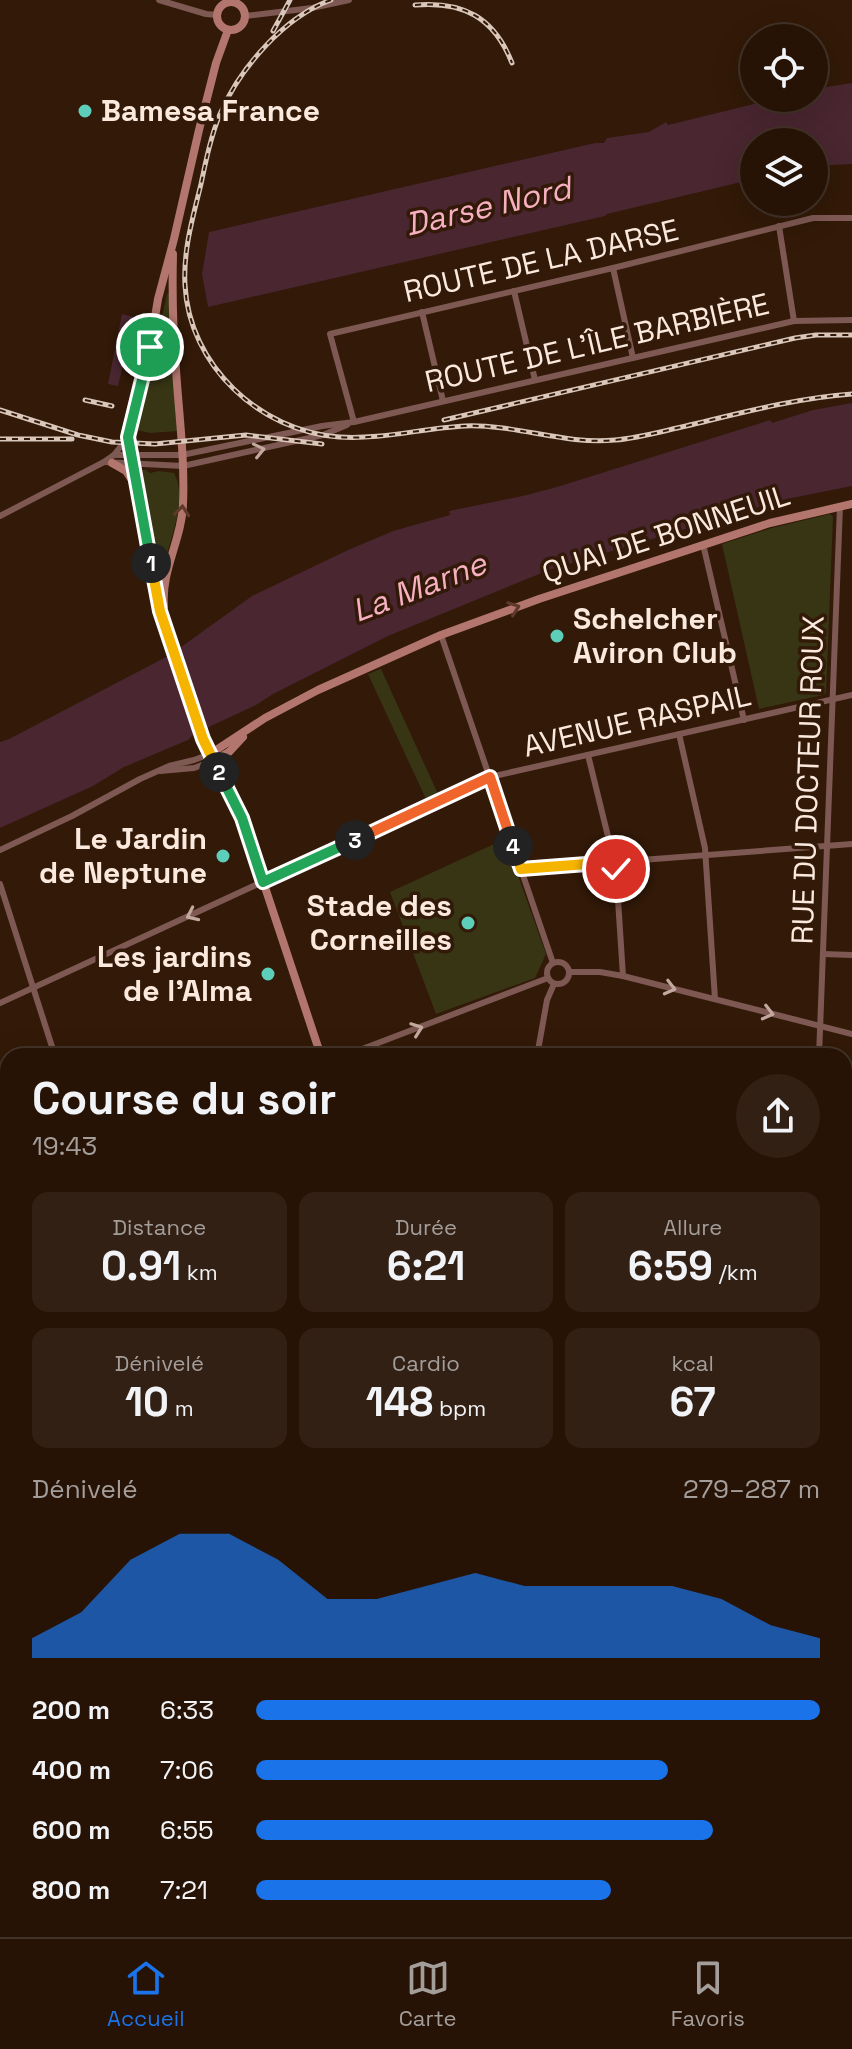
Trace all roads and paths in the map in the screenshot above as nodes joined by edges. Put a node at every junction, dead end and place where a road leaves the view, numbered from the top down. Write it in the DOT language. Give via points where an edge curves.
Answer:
graph roads {
  1 [pos="159,0"];
  2 [pos="349,0"];
  3 [pos="224,2"];
  4 [pos="236,2"];
  5 [pos="217,15"];
  6 [pos="245,16"];
  7 [pos="228,30"];
  8 [pos="852,218"];
  9 [pos="779,226"];
  10 [pos="174,239"];
  11 [pos="613,268"];
  12 [pos="514,291"];
  13 [pos="422,312"];
  14 [pos="852,320"];
  15 [pos="794,321"];
  16 [pos="633,358"];
  17 [pos="535,380"];
  18 [pos="443,401"];
  19 [pos="354,422"];
  20 [pos="128,437"];
  21 [pos="182,455"];
  22 [pos="131,459"];
  23 [pos="110,460"];
  24 [pos="183,466"];
  25 [pos="137,488"];
  26 [pos="852,504"];
  27 [pos="840,506"];
  28 [pos="0,516"];
  29 [pos="704,544"];
  30 [pos="441,635"];
  31 [pos="171,642"];
  32 [pos="852,695"];
  33 [pos="833,700"];
  34 [pos="744,720"];
  35 [pos="679,734"];
  36 [pos="588,755"];
  37 [pos="211,758"];
  38 [pos="490,777"];
  39 [pos="852,844"];
  40 [pos="827,846"];
  41 [pos="0,850"];
  42 [pos="705,855"];
  43 [pos="613,862"];
  44 [pos="521,869"];
  45 [pos="263,882"];
  46 [pos="0,884"];
  47 [pos="823,954"];
  48 [pos="852,955"];
  49 [pos="553,963"];
  50 [pos="569,972"];
  51 [pos="623,976"];
  52 [pos="551,981"];
  53 [pos="33,988"];
  54 [pos="715,999"];
  55 [pos="0,1003"];
  56 [pos="821,1027"];
  57 [pos="852,1034"];
  58 [pos="52,1048"];
  59 [pos="318,1048"];
  60 [pos="366,1048"];
  61 [pos="538,1048"];
  62 [pos="820,1048"];
  1 -- 5 [label="street"];
  2 -- 6 [label="street"];
  3 -- 4 [label="main road"];
  3 -- 5 [label="main road"];
  4 -- 6 [label="main road"];
  5 -- 7 [label="main road"];
  6 -- 7 [label="main road" via="240,27"];
  7 -- 10 [label="main road" via="211,79"];
  8 -- 9 [label="street, ROUTE DE LA DARSE" via="813,218"];
  9 -- 11 [label="street, ROUTE DE LA DARSE"];
  9 -- 15 [label="street"];
  10 -- 20 [label="main road"];
  10 -- 21 [label="main road"];
  11 -- 12 [label="street, ROUTE DE LA DARSE"];
  11 -- 16 [label="street"];
  12 -- 13 [label="street, ROUTE DE LA DARSE"];
  12 -- 17 [label="street"];
  13 -- 18 [label="street"];
  13 -- 19 [label="street, ROUTE DE LA DARSE" via="330,334"];
  14 -- 15 [label="street, ROUTE DE L'ÎLE BARBIÈRE"];
  15 -- 16 [label="street, ROUTE DE L'ÎLE BARBIÈRE"];
  16 -- 17 [label="street, ROUTE DE L'ÎLE BARBIÈRE"];
  17 -- 18 [label="street, ROUTE DE L'ÎLE BARBIÈRE"];
  18 -- 19 [label="street, ROUTE DE L'ÎLE BARBIÈRE"];
  19 -- 21 [label="street, ROUTE DE L'ÎLE BARBIÈRE"];
  24 -- 19 [label="street, ROUTE DE L'ÎLE BARBIÈRE, one-way" via="323,435"];
  20 -- 22 [label="main road"];
  20 -- 23 [label="street"];
  21 -- 22 [label="street, ROUTE DE L'ÎLE BARBIÈRE"];
  21 -- 24 [label="main road"];
  22 -- 23 [label="street, ROUTE DE L'ÎLE BARBIÈRE"];
  22 -- 24 [label="street, ROUTE DE L'ÎLE BARBIÈRE"];
  22 -- 25 [label="main road"];
  23 -- 25 [label="main road"];
  23 -- 28 [label="street"];
  31 -- 24 [label="main road, one-way" via="163,587 182,519"];
  25 -- 31 [label="main road" via="160,611"];
  26 -- 27 [label="main road, QUAI DE BONNEUIL"];
  27 -- 29 [label="main road, QUAI DE BONNEUIL"];
  27 -- 33 [label="street, RUE DU DOCTEUR ROUX"];
  30 -- 29 [label="main road, QUAI DE BONNEUIL, one-way"];
  29 -- 34 [label="street"];
  30 -- 37 [label="main road, QUAI DE BONNEUIL" via="265,718"];
  30 -- 38 [label="street"];
  31 -- 37 [label="main road"];
  32 -- 33 [label="street, AVENUE RASPAIL"];
  33 -- 34 [label="street, AVENUE RASPAIL"];
  33 -- 40 [label="street, RUE DU DOCTEUR ROUX"];
  34 -- 35 [label="street, AVENUE RASPAIL"];
  35 -- 36 [label="street, AVENUE RASPAIL"];
  35 -- 42 [label="street"];
  36 -- 38 [label="street, AVENUE RASPAIL"];
  36 -- 43 [label="street"];
  37 -- 41 [label="street, QUAI DE BONNEUIL" via="157,771"];
  37 -- 45 [label="main road" via="242,818"];
  38 -- 44 [label="street"];
  38 -- 45 [label="street, AVENUE RASPAIL"];
  39 -- 40 [label="street"];
  40 -- 42 [label="street"];
  40 -- 47 [label="street, RUE DU DOCTEUR ROUX"];
  42 -- 43 [label="street"];
  42 -- 54 [label="street"];
  43 -- 44 [label="street"];
  43 -- 51 [label="street"];
  44 -- 49 [label="street"];
  45 -- 53 [label="street, AVENUE RASPAIL, one-way"];
  45 -- 59 [label="main road"];
  46 -- 53 [label="street"];
  47 -- 48 [label="street"];
  47 -- 56 [label="street, RUE DU DOCTEUR ROUX"];
  49 -- 50 [label="street" via="564,964"];
  49 -- 52 [label="street" via="547,972"];
  50 -- 51 [label="street"];
  50 -- 52 [label="street" via="565,982"];
  51 -- 54 [label="street, one-way"];
  60 -- 52 [label="street, one-way"];
  52 -- 61 [label="street"];
  53 -- 55 [label="street, AVENUE RASPAIL"];
  53 -- 58 [label="street"];
  54 -- 56 [label="street, one-way"];
  56 -- 57 [label="street"];
  56 -- 62 [label="street, RUE DU DOCTEUR ROUX"];
}
